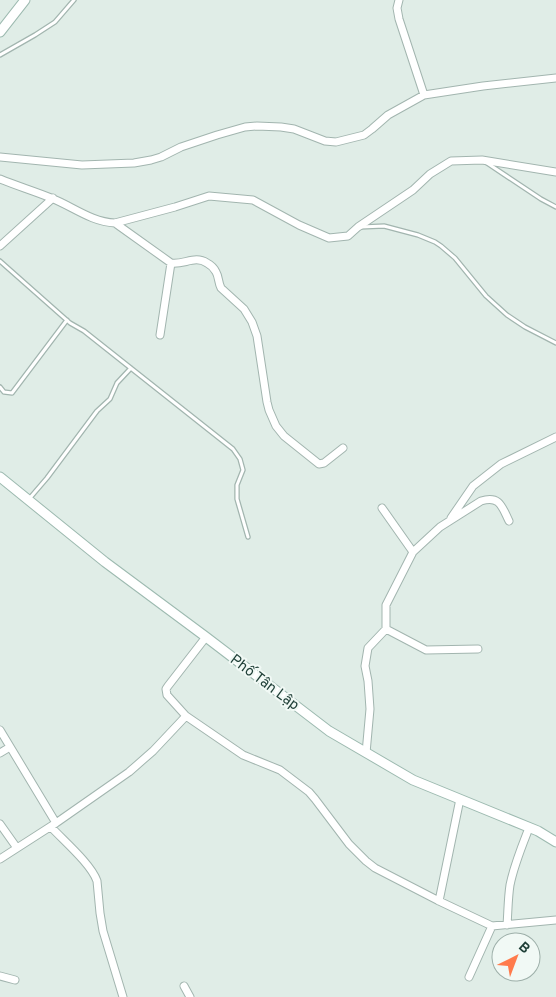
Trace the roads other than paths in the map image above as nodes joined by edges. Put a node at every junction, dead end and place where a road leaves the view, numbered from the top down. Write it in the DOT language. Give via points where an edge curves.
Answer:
graph roads {
  1 [pos="25,0"];
  2 [pos="74,0"];
  3 [pos="399,0"];
  4 [pos="0,32"];
  5 [pos="0,55"];
  6 [pos="556,78"];
  7 [pos="424,95"];
  8 [pos="0,157"];
  9 [pos="482,160"];
  10 [pos="556,172"];
  11 [pos="0,179"];
  12 [pos="53,198"];
  13 [pos="556,207"];
  14 [pos="115,223"];
  15 [pos="358,227"];
  16 [pos="0,246"];
  17 [pos="0,261"];
  18 [pos="171,263"];
  19 [pos="67,320"];
  20 [pos="160,335"];
  21 [pos="556,343"];
  22 [pos="131,368"];
  23 [pos="0,387"];
  24 [pos="556,437"];
  25 [pos="343,448"];
  26 [pos="0,477"];
  27 [pos="28,500"];
  28 [pos="382,508"];
  29 [pos="449,520"];
  30 [pos="508,521"];
  31 [pos="248,537"];
  32 [pos="413,552"];
  33 [pos="386,629"];
  34 [pos="206,636"];
  35 [pos="478,650"];
  36 [pos="186,716"];
  37 [pos="0,730"];
  38 [pos="10,747"];
  39 [pos="0,753"];
  40 [pos="366,753"];
  41 [pos="460,799"];
  42 [pos="0,824"];
  43 [pos="54,825"];
  44 [pos="529,828"];
  45 [pos="556,842"];
  46 [pos="18,848"];
  47 [pos="0,859"];
  48 [pos="439,901"];
  49 [pos="556,920"];
  50 [pos="507,925"];
  51 [pos="492,926"];
  52 [pos="0,976"];
  53 [pos="469,977"];
  54 [pos="15,980"];
  55 [pos="184,986"];
  56 [pos="123,997"];
  57 [pos="190,997"];
  1 -- 4 [label="main road"];
  2 -- 5 [label="lane" via="54,22"];
  3 -- 7 [label="street" via="398,19"];
  6 -- 7 [label="street"];
  7 -- 8 [label="street" via="388,115 364,135 336,142 294,129 257,126 225,132 161,157 134,163 82,165"];
  9 -- 10 [label="street"];
  9 -- 13 [label="lane"];
  9 -- 15 [label="street" via="451,160"];
  11 -- 12 [label="street"];
  12 -- 14 [label="street" via="82,213"];
  12 -- 16 [label="street"];
  14 -- 15 [label="street" via="209,196 253,200 329,238 348,236"];
  14 -- 18 [label="street"];
  15 -- 21 [label="lane" via="384,226 418,234 435,242 455,258 486,296 507,315"];
  17 -- 19 [label="lane"];
  18 -- 20 [label="street"];
  18 -- 25 [label="street" via="204,261 215,270 220,288 249,316 257,336 269,410 279,431 319,464"];
  19 -- 22 [label="lane"];
  19 -- 23 [label="lane" via="12,393 4,392"];
  22 -- 27 [label="lane" via="117,383 110,399"];
  22 -- 31 [label="lane" via="233,449 240,459 243,470 237,485 237,499"];
  24 -- 29 [label="street" via="494,469 473,486"];
  26 -- 27 [label="main road, Phố Tân Lập"];
  27 -- 34 [label="main road, Phố Tân Lập" via="105,562"];
  28 -- 32 [label="street"];
  29 -- 30 [label="street" via="488,499 502,506"];
  29 -- 32 [label="street"];
  32 -- 33 [label="street" via="386,605"];
  33 -- 35 [label="street" via="426,650"];
  33 -- 40 [label="street" via="368,648 365,666 370,709"];
  34 -- 36 [label="street" via="166,689 167,695"];
  34 -- 40 [label="main road, Phố Tân Lập" via="329,731"];
  36 -- 43 [label="street" via="129,772"];
  36 -- 48 [label="street" via="243,755 286,774 315,799 366,861"];
  37 -- 38 [label="street"];
  38 -- 39 [label="street"];
  38 -- 43 [label="street"];
  40 -- 41 [label="main road, Phố Tân Lập" via="413,780"];
  41 -- 44 [label="main road, Phố Tân Lập"];
  41 -- 48 [label="street"];
  42 -- 46 [label="street"];
  43 -- 46 [label="street"];
  43 -- 56 [label="street" via="96,876 103,931"];
  44 -- 45 [label="main road, Phố Tân Lập"];
  44 -- 50 [label="street" via="511,883"];
  46 -- 47 [label="street"];
  48 -- 51 [label="street"];
  49 -- 50 [label="street"];
  50 -- 51 [label="street"];
  51 -- 53 [label="street"];
  52 -- 54 [label="street"];
  55 -- 57 [label="street"];
}
